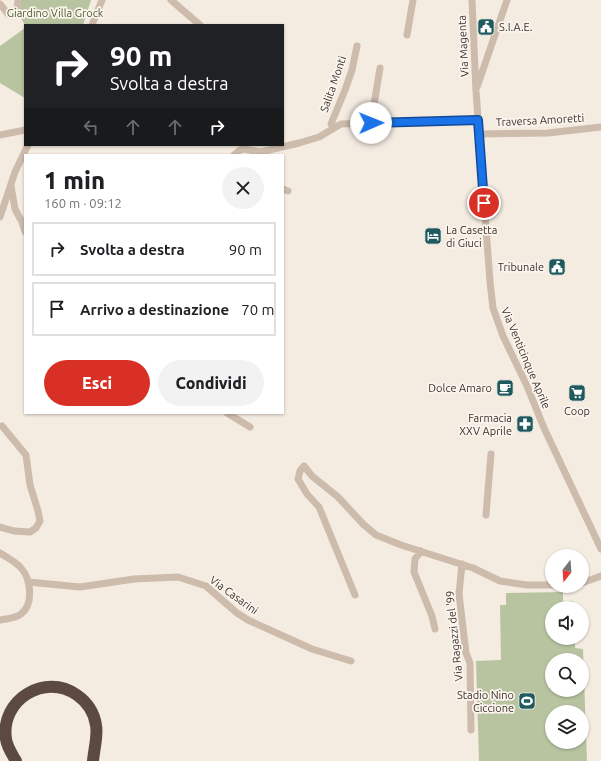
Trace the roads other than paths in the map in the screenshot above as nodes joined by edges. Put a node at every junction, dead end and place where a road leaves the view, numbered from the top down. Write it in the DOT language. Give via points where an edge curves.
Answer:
graph roads {
  1 [pos="18,0"];
  2 [pos="102,0"];
  3 [pos="171,0"];
  4 [pos="413,0"];
  5 [pos="472,0"];
  6 [pos="507,0"];
  7 [pos="0,4"];
  8 [pos="92,24"];
  9 [pos="199,24"];
  10 [pos="407,35"];
  11 [pos="357,46"];
  12 [pos="380,68"];
  13 [pos="476,91"];
  14 [pos="478,120"];
  15 [pos="371,123"];
  16 [pos="601,127"];
  17 [pos="334,128"];
  18 [pos="24,130"];
  19 [pos="0,134"];
  20 [pos="479,134"];
  21 [pos="24,154"];
  22 [pos="236,154"];
  23 [pos="11,184"];
  24 [pos="0,217"];
  25 [pos="24,229"];
  26 [pos="229,414"];
  27 [pos="2,426"];
  28 [pos="250,427"];
  29 [pos="491,454"];
  30 [pos="486,515"];
  31 [pos="0,527"];
  32 [pos="601,549"];
  33 [pos="421,551"];
  34 [pos="0,553"];
  35 [pos="462,564"];
  36 [pos="601,576"];
  37 [pos="589,580"];
  38 [pos="28,582"];
  39 [pos="545,585"];
  40 [pos="355,595"];
  41 [pos="0,620"];
  42 [pos="435,629"];
  43 [pos="351,661"];
  44 [pos="471,730"];
  45 [pos="16,761"];
  46 [pos="93,761"];
  1 -- 7 [label="street" via="17,11 13,16"];
  2 -- 8 [label="street"];
  3 -- 9 [label="street"];
  4 -- 10 [label="street"];
  5 -- 13 [label="street, Via Magenta"];
  6 -- 13 [label="street, Via Venticinque Aprile"];
  11 -- 17 [label="street, Salita Monti" via="352,70 330,124"];
  12 -- 15 [label="street"];
  13 -- 14 [label="street, Via Venticinque Aprile"];
  14 -- 15 [label="street, Salita Monti"];
  14 -- 20 [label="street, Via Venticinque Aprile"];
  15 -- 17 [label="street, Salita Monti" via="341,124"];
  16 -- 20 [label="street, Traversa Amoretti" via="548,133"];
  17 -- 22 [label="street, Salita Monti" via="319,137 270,150 261,152 244,149"];
  18 -- 19 [label="street"];
  20 -- 32 [label="street, Via Venticinque Aprile" via="494,314"];
  21 -- 23 [label="street"];
  23 -- 24 [label="street"];
  23 -- 25 [label="street" via="15,209"];
  26 -- 28 [label="street"];
  27 -- 31 [label="street" via="26,455 30,485 40,522 30,532"];
  29 -- 30 [label="street"];
  33 -- 35 [label="street"];
  33 -- 40 [label="street" via="376,535 304,466 298,479 319,508"];
  33 -- 42 [label="street" via="413,567"];
  34 -- 38 [label="street" via="21,568"];
  35 -- 39 [label="street" via="500,581"];
  35 -- 44 [label="street, Via Ragazzi del '99" via="459,594 466,653 470,662"];
  36 -- 37 [label="street"];
  38 -- 41 [label="street" via="28,605 21,614"];
  38 -- 43 [label="street, Via Casarini" via="80,588 134,579 178,576 206,586 248,620 312,649"];
  45 -- 46 [label="highway" via="6,739 6,725 12,709 29,692 52,686 73,692 90,707 96,726"];
}
